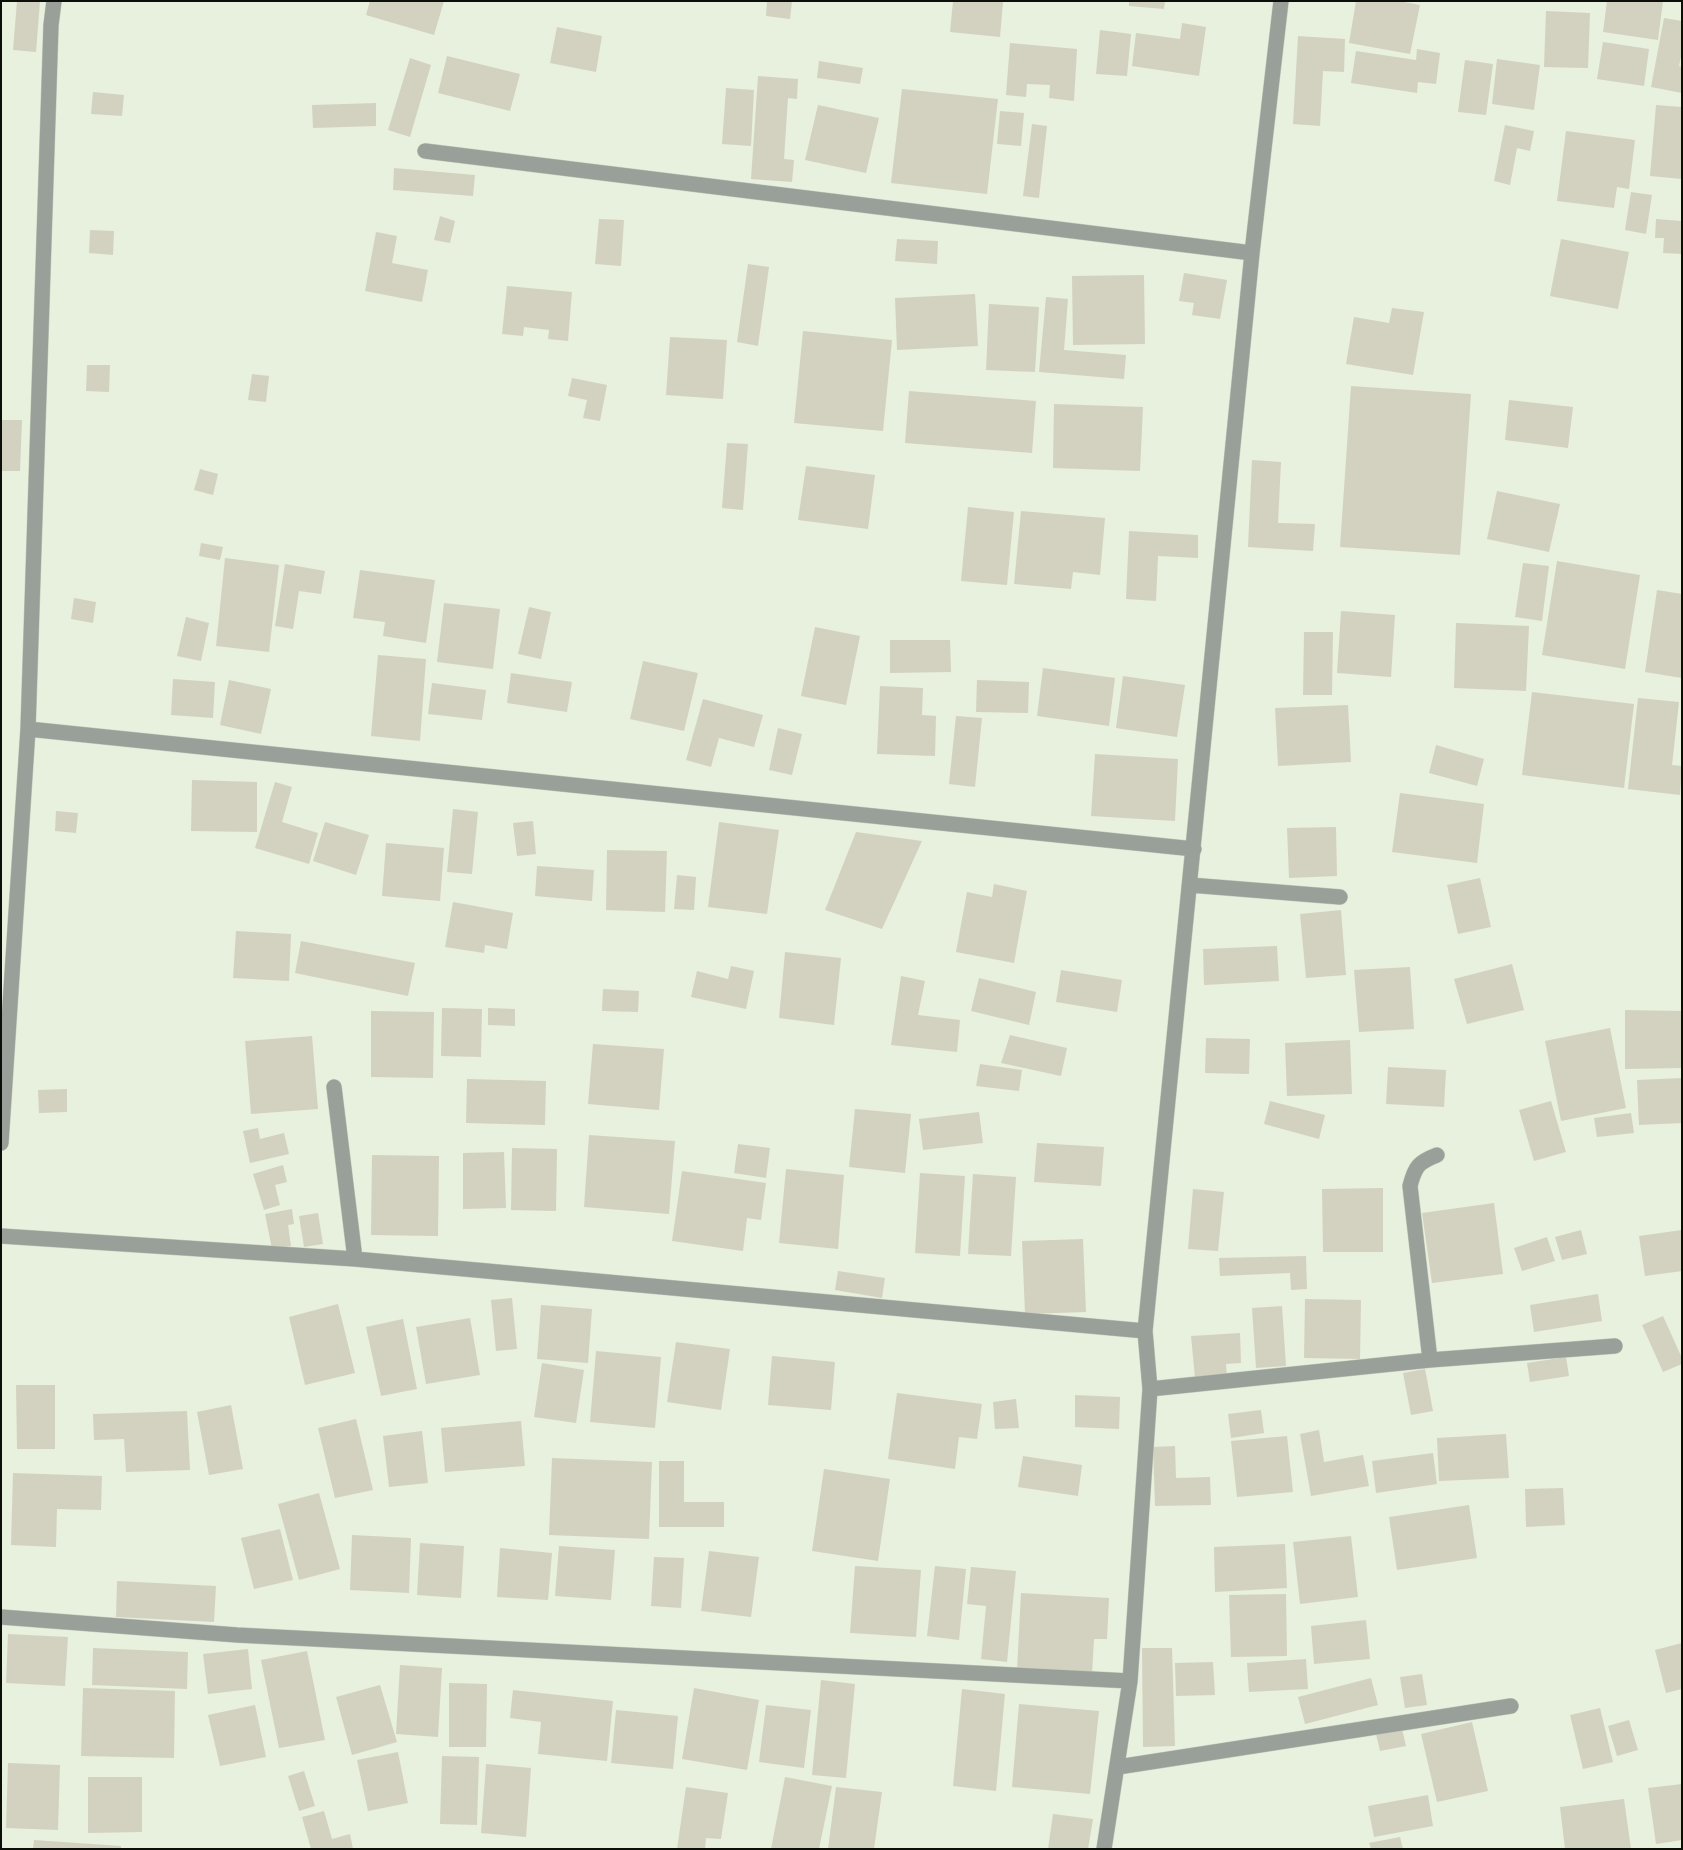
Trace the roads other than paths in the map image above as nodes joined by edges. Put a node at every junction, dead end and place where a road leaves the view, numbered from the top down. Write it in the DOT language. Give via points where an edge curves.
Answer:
graph roads {
  1 [pos="54,1"];
  2 [pos="1281,1"];
  3 [pos="425,151"];
  4 [pos="1252,252"];
  5 [pos="28,729"];
  6 [pos="1194,849"];
  7 [pos="1190,885"];
  8 [pos="1340,897"];
  9 [pos="334,1087"];
  10 [pos="1,1143"];
  11 [pos="1437,1155"];
  12 [pos="1,1236"];
  13 [pos="355,1258"];
  14 [pos="1145,1331"];
  15 [pos="1615,1346"];
  16 [pos="1430,1360"];
  17 [pos="1150,1389"];
  18 [pos="1,1617"];
  19 [pos="1130,1681"];
  20 [pos="1510,1706"];
  21 [pos="1118,1767"];
  22 [pos="1104,1849"];
  1 -- 5 [label="street"];
  2 -- 4 [label="street"];
  3 -- 4 [label="street"];
  4 -- 6 [label="street"];
  5 -- 6 [label="street"];
  5 -- 10 [label="street"];
  6 -- 7 [label="street"];
  7 -- 8 [label="street"];
  7 -- 14 [label="street"];
  9 -- 13 [label="street"];
  11 -- 16 [label="street" via="1422,1161 1414,1171 1410,1186"];
  12 -- 13 [label="street"];
  13 -- 14 [label="street"];
  14 -- 17 [label="street"];
  15 -- 16 [label="street"];
  16 -- 17 [label="street"];
  17 -- 19 [label="street"];
  18 -- 19 [label="street" via="237,1635"];
  19 -- 21 [label="street"];
  20 -- 21 [label="street"];
  21 -- 22 [label="street"];
}
